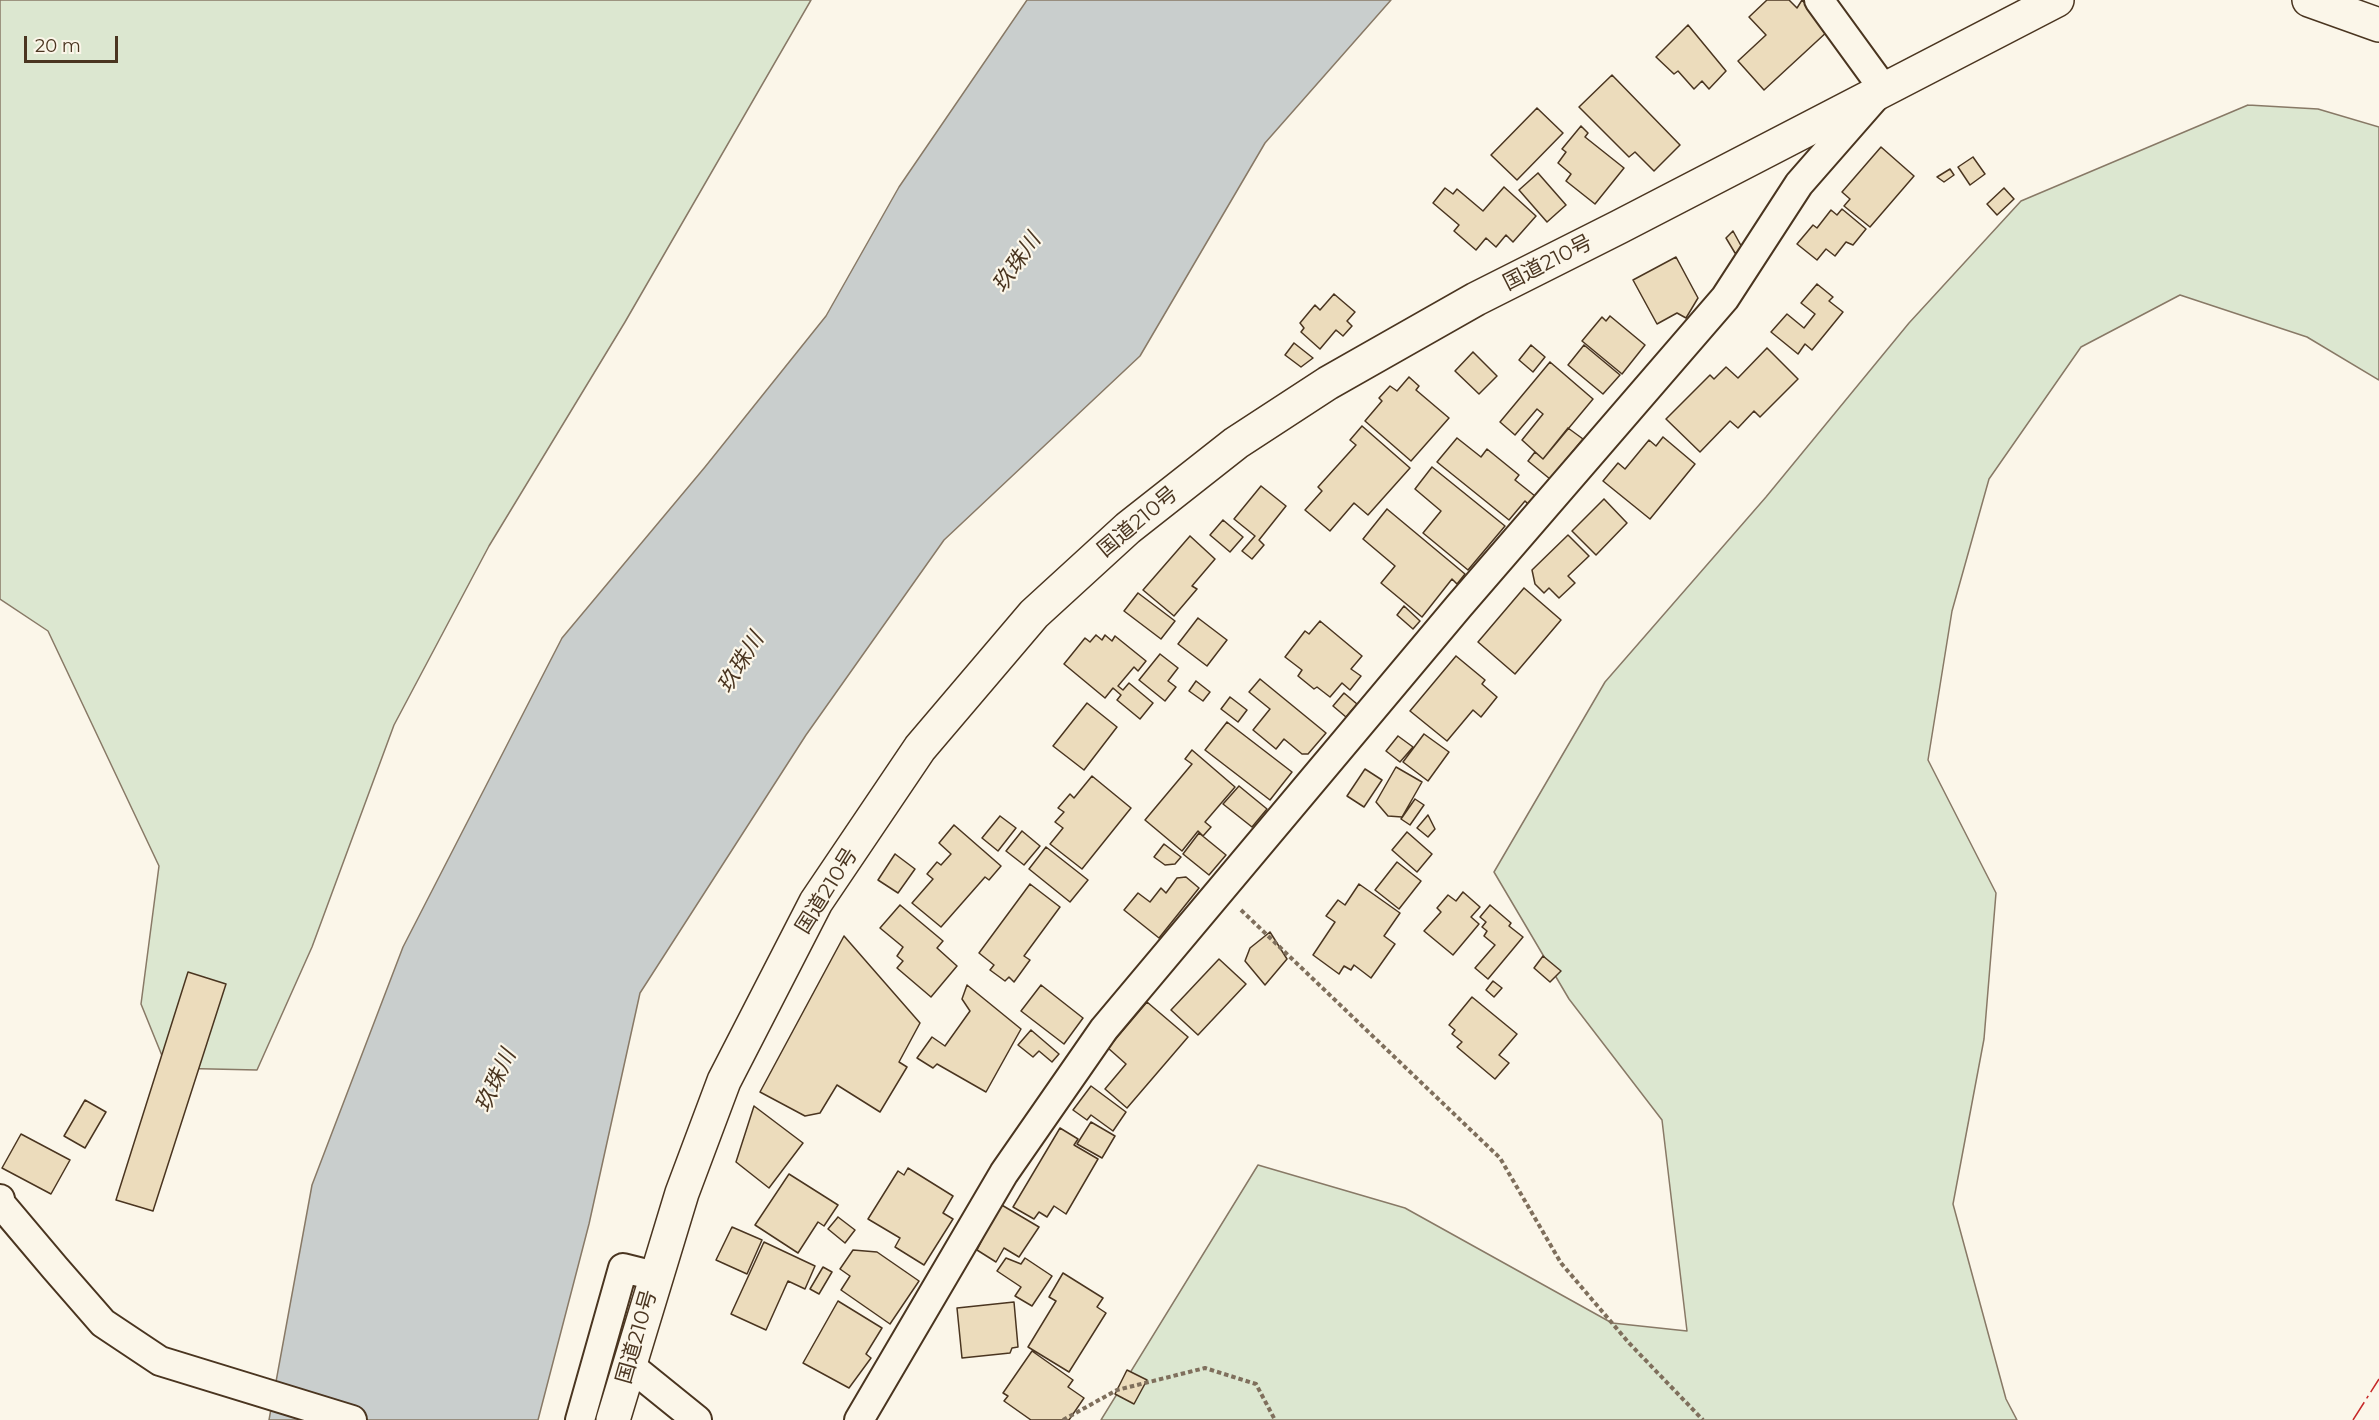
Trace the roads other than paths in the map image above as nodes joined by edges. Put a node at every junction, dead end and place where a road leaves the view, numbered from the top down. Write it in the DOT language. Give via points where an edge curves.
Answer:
graph roads {
  1 [pos="1819,0"];
  2 [pos="2057,0"];
  3 [pos="2309,0"];
  4 [pos="2379,25"];
  5 [pos="1883,88"];
  6 [pos="0,1199"];
  7 [pos="655,1276"];
  8 [pos="629,1365"];
  9 [pos="352,1420"];
  10 [pos="580,1420"];
  11 [pos="613,1420"];
  12 [pos="697,1420"];
  13 [pos="859,1420"];
  1 -- 5 [label="street"];
  2 -- 5 [label="highway, 国道210号"];
  3 -- 4 [label="highway"];
  5 -- 7 [label="highway, 国道210号" via="1476,299 1328,383 1227,450 1128,528 1034,614 921,748 816,902 723,1081"];
  5 -- 13 [label="street" via="1799,184 1725,298 1104,1029 1004,1173"];
  6 -- 9 [label="street" via="103,1323 160,1361"];
  7 -- 8 [label="highway, 国道210号"];
  7 -- 10 [label="street" via="623,1268"];
  8 -- 11 [label="highway, 国道210号"];
  8 -- 12 [label="street"];
}
